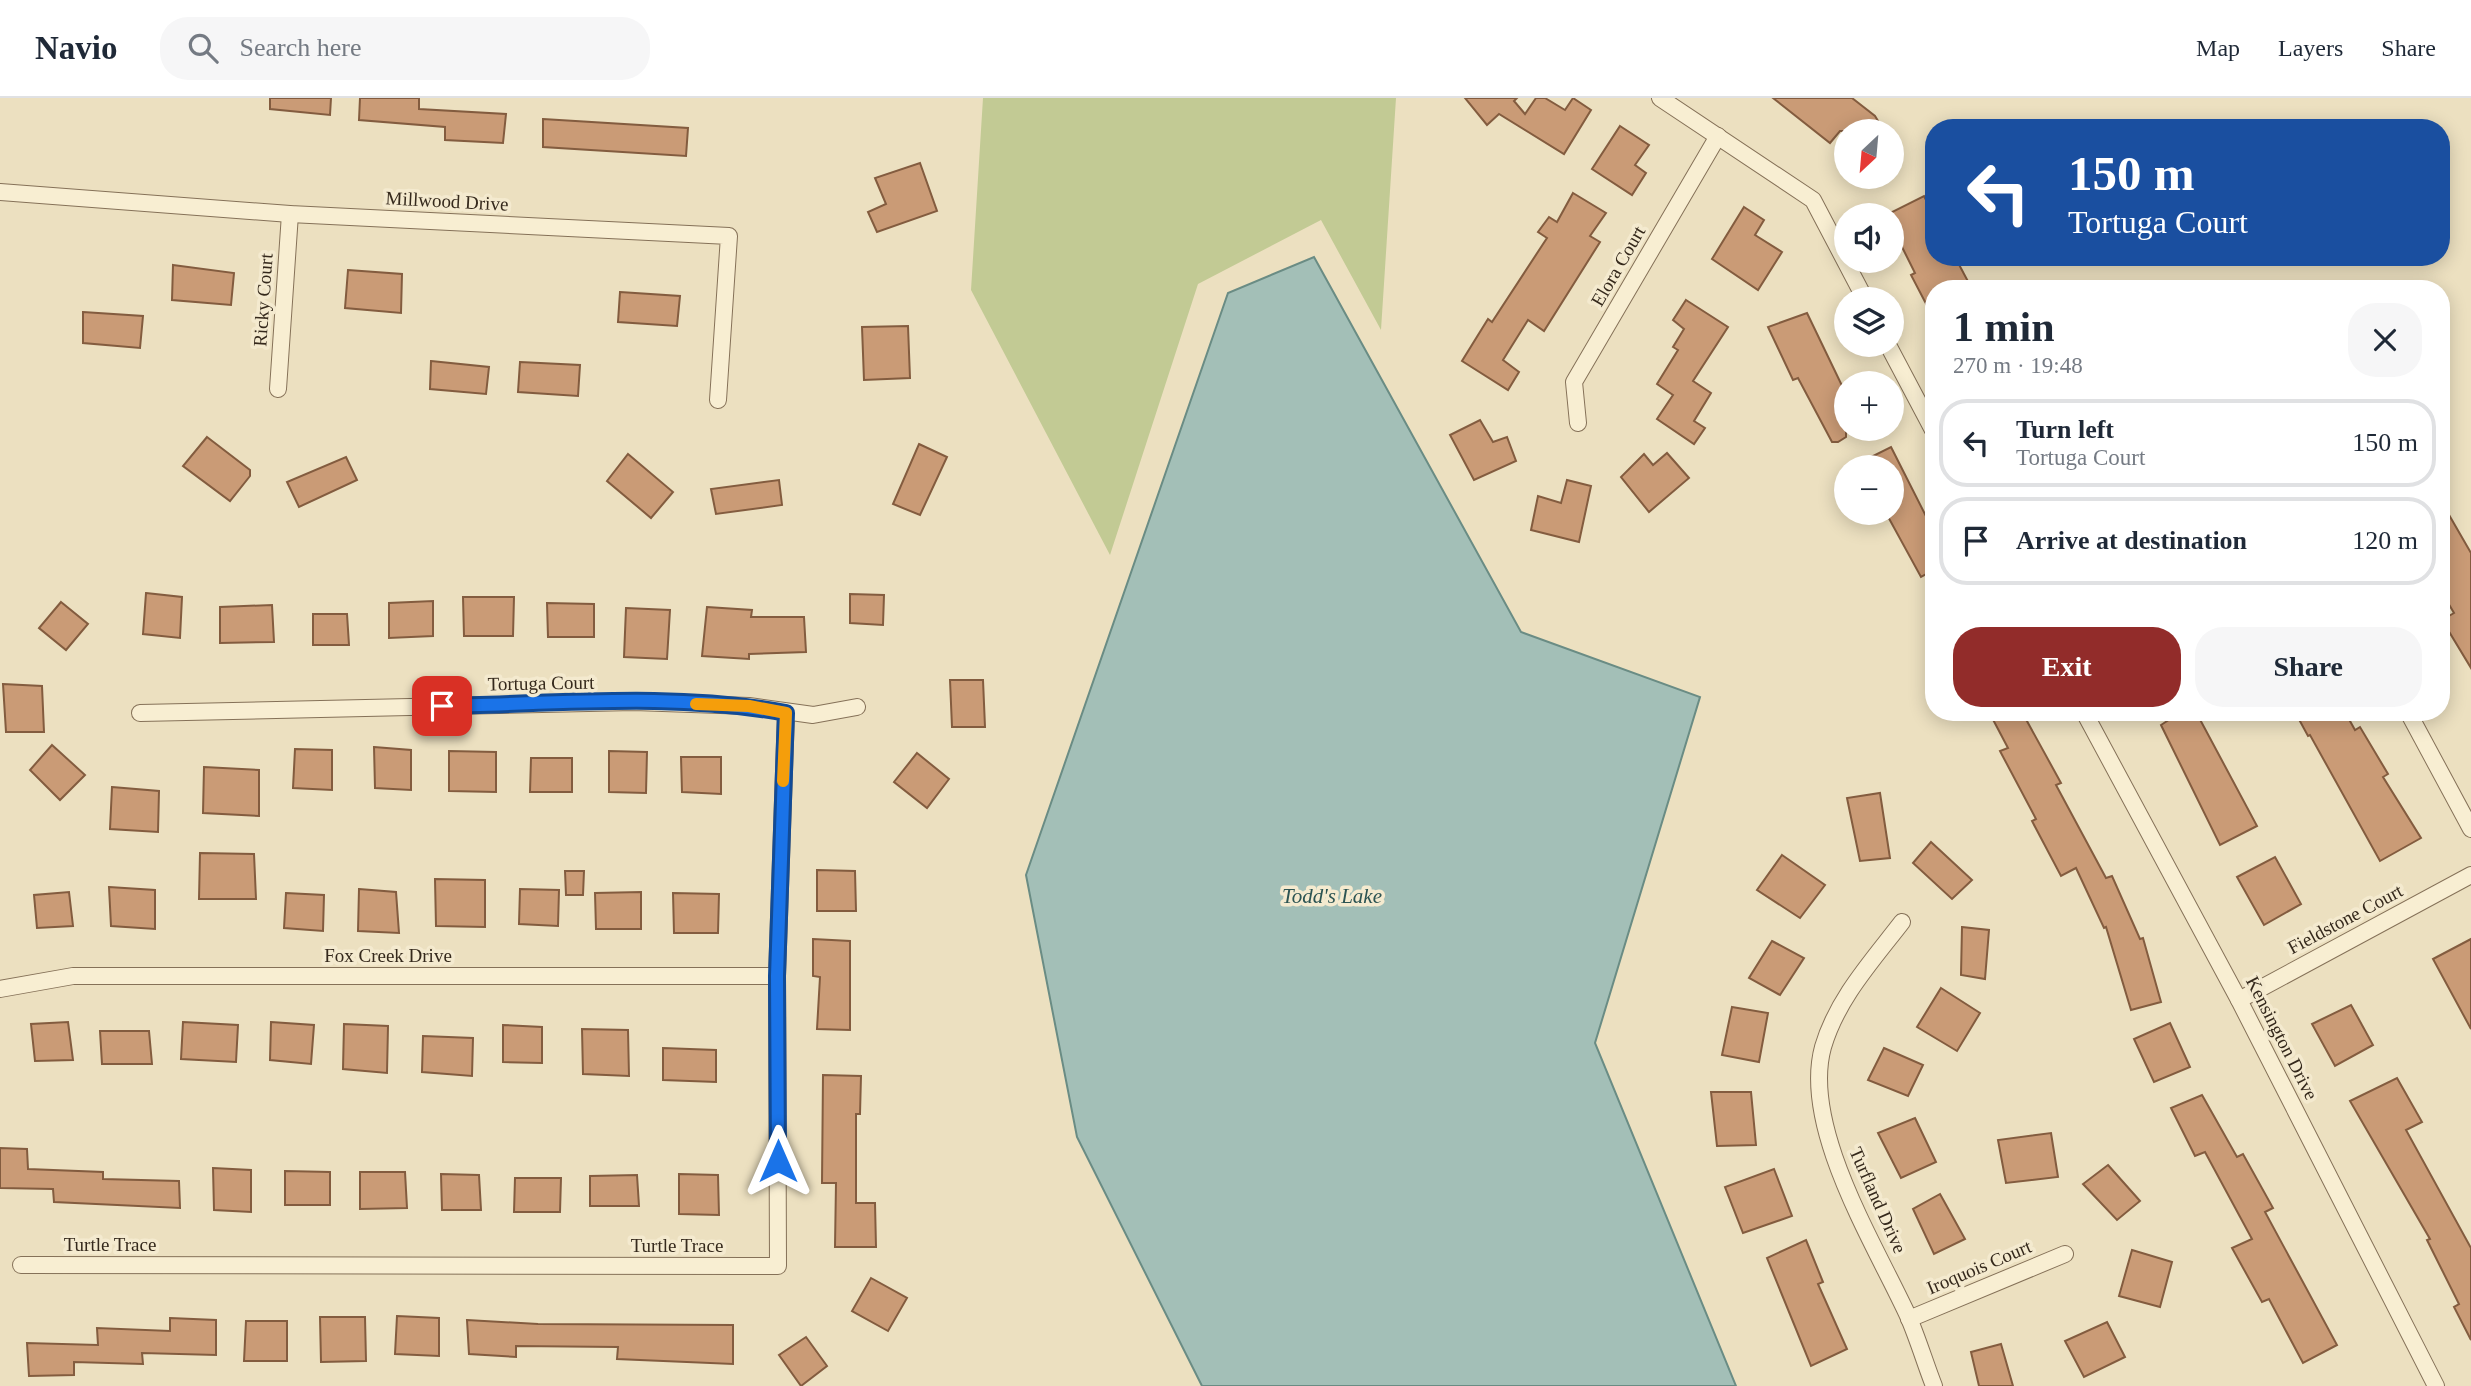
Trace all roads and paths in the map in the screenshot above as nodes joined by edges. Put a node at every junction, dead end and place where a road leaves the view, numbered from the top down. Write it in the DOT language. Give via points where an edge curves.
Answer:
graph roads {
  1 [pos="1660,98"];
  2 [pos="1718,136"];
  3 [pos="0,192"];
  4 [pos="290,214"];
  5 [pos="1859,287"];
  6 [pos="1894,357"];
  7 [pos="278,389"];
  8 [pos="718,400"];
  9 [pos="1925,415"];
  10 [pos="1578,423"];
  11 [pos="857,707"];
  12 [pos="140,713"];
  13 [pos="786,713"];
  14 [pos="2089,721"];
  15 [pos="2414,721"];
  16 [pos="2471,829"];
  17 [pos="2471,875"];
  18 [pos="1902,922"];
  19 [pos="777,976"];
  20 [pos="0,989"];
  21 [pos="2239,1000"];
  22 [pos="2065,1254"];
  23 [pos="21,1265"];
  24 [pos="1909,1319"];
  25 [pos="1934,1386"];
  26 [pos="2436,1386"];
  1 -- 2 [label="street"];
  2 -- 5 [label="street" via="1813,200"];
  2 -- 10 [label="street, Elora Court" via="1574,382"];
  3 -- 4 [label="street, Millwood Drive"];
  4 -- 7 [label="street, Ricky Court"];
  4 -- 8 [label="street, Millwood Drive" via="729,236"];
  6 -- 9 [label="street"];
  11 -- 13 [label="street, Tortuga Court" via="813,715"];
  12 -- 13 [label="street, Tortuga Court" via="634,702 749,706"];
  13 -- 19 [label="street, Turtle Trace"];
  14 -- 21 [label="street, Kensington Drive"];
  15 -- 16 [label="street"];
  17 -- 21 [label="street, Fieldstone Court"];
  18 -- 24 [label="street, Turfland Drive" via="1839,1005 1822,1049 1818,1097 1838,1169"];
  19 -- 20 [label="street, Fox Creek Drive" via="74,976"];
  19 -- 23 [label="street, Turtle Trace" via="778,1266"];
  21 -- 26 [label="street, Kensington Drive"];
  22 -- 24 [label="street, Iroquois Court"];
  24 -- 25 [label="street, Turfland Drive"];
}
